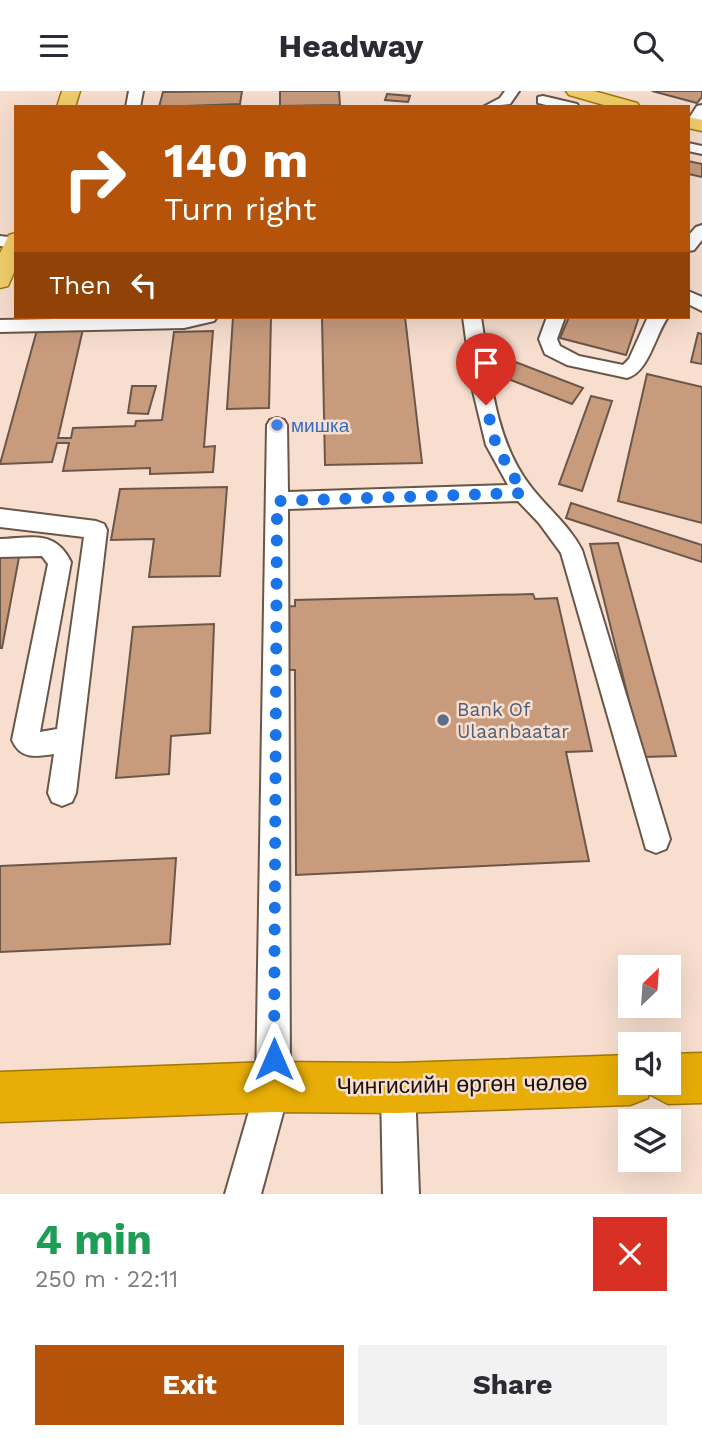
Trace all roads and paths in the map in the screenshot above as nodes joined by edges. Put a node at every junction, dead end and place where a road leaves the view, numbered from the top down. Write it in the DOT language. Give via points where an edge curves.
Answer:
graph roads {
  1 [pos="512,91"];
  2 [pos="575,91"];
  3 [pos="543,100"];
  4 [pos="494,105"];
  5 [pos="564,105"];
  6 [pos="624,105"];
  7 [pos="702,230"];
  8 [pos="10,241"];
  9 [pos="690,244"];
  10 [pos="0,281"];
  11 [pos="198,319"];
  12 [pos="472,319"];
  13 [pos="555,319"];
  14 [pos="657,319"];
  15 [pos="0,325"];
  16 [pos="277,425"];
  17 [pos="523,493"];
  18 [pos="277,501"];
  19 [pos="0,518"];
  20 [pos="0,548"];
  21 [pos="69,740"];
  22 [pos="62,793"];
  23 [pos="656,839"];
  24 [pos="702,1078"];
  25 [pos="681,1079"];
  26 [pos="618,1080"];
  27 [pos="273,1087"];
  28 [pos="398,1088"];
  29 [pos="0,1097"];
  30 [pos="243,1194"];
  31 [pos="401,1194"];
  1 -- 4 [label="street"];
  2 -- 6 [label="main road"];
  3 -- 5 [label="street"];
  7 -- 9 [label="street"];
  8 -- 10 [label="main road"];
  11 -- 15 [label="street"];
  12 -- 17 [label="street" via="496,445"];
  13 -- 14 [label="street" via="548,339 552,350 575,361 627,372"];
  16 -- 18 [label="street"];
  17 -- 18 [label="street"];
  17 -- 23 [label="street" via="571,550"];
  18 -- 27 [label="street"];
  19 -- 21 [label="street" via="96,530"];
  20 -- 21 [label="street" via="48,547 60,562 25,740 32,745"];
  21 -- 22 [label="street"];
  24 -- 25 [label="highway"];
  26 -- 28 [label="highway, Чингисийн өргөн чөлөө"];
  27 -- 28 [label="highway, Чингисийн өргөн чөлөө"];
  27 -- 29 [label="highway, Чингисийн өргөн чөлөө"];
  27 -- 30 [label="street"];
  28 -- 31 [label="street"];
}
